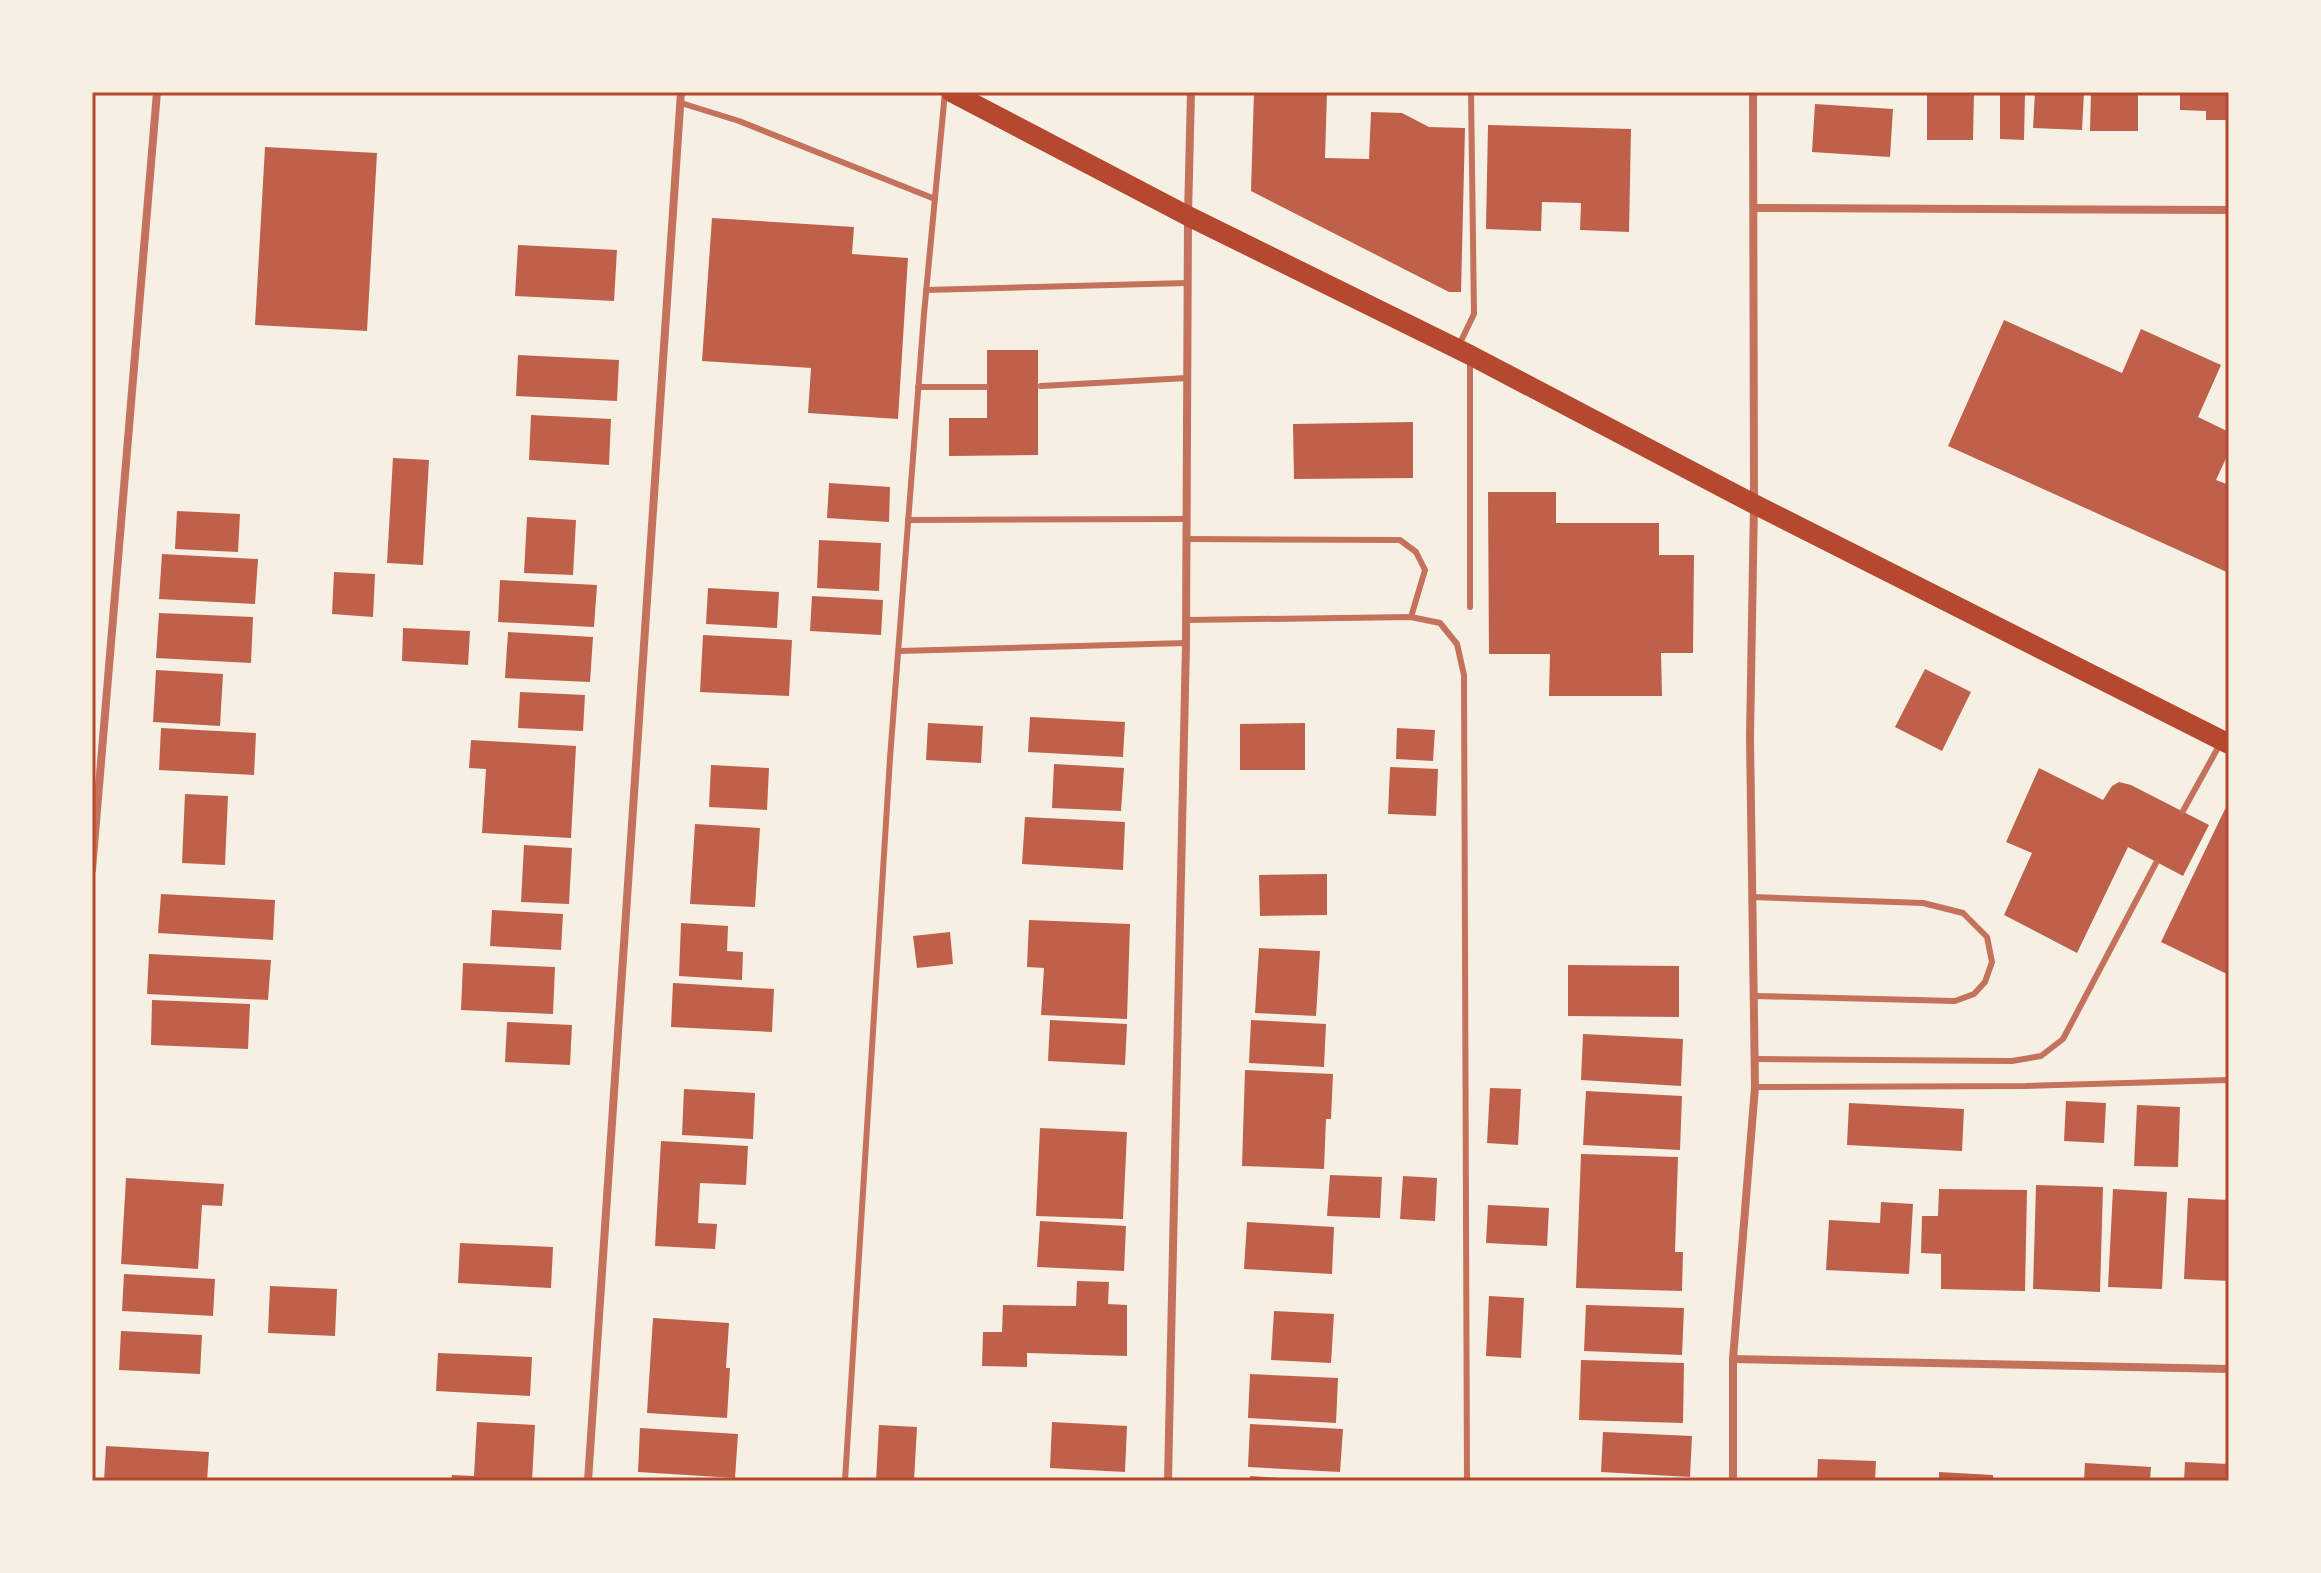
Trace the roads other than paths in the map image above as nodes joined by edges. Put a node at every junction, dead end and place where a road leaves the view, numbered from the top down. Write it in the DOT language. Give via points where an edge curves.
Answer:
graph roads {
  1 [pos="157,92"];
  2 [pos="681,92"];
  3 [pos="948,92"];
  4 [pos="1191,92"];
  5 [pos="1471,92"];
  6 [pos="1753,92"];
  7 [pos="681,103"];
  8 [pos="935,199"];
  9 [pos="1754,208"];
  10 [pos="2229,210"];
  11 [pos="1188,216"];
  12 [pos="1187,283"];
  13 [pos="926,290"];
  14 [pos="1464,352"];
  15 [pos="1187,378"];
  16 [pos="1041,386"];
  17 [pos="918,387"];
  18 [pos="986,387"];
  19 [pos="1754,504"];
  20 [pos="1186,519"];
  21 [pos="908,520"];
  22 [pos="1186,539"];
  23 [pos="1470,607"];
  24 [pos="1411,617"];
  25 [pos="1186,620"];
  26 [pos="1186,643"];
  27 [pos="899,651"];
  28 [pos="2225,742"];
  29 [pos="2183,811"];
  30 [pos="2156,863"];
  31 [pos="92,870"];
  32 [pos="1752,897"];
  33 [pos="1755,996"];
  34 [pos="1756,1059"];
  35 [pos="2229,1080"];
  36 [pos="1755,1087"];
  37 [pos="1733,1359"];
  38 [pos="2229,1369"];
  39 [pos="588,1481"];
  40 [pos="845,1481"];
  41 [pos="1168,1481"];
  42 [pos="1467,1481"];
  43 [pos="1733,1481"];
  1 -- 31 [label="street"];
  2 -- 7 [label="street"];
  3 -- 8 [label="lane"];
  3 -- 11 [label="main road"];
  4 -- 11 [label="street"];
  5 -- 14 [label="lane" via="1474,314"];
  6 -- 9 [label="street"];
  7 -- 8 [label="lane"];
  7 -- 39 [label="street"];
  8 -- 13 [label="lane"];
  9 -- 10 [label="street"];
  9 -- 19 [label="street"];
  11 -- 12 [label="street"];
  11 -- 14 [label="main road"];
  12 -- 13 [label="lane"];
  12 -- 15 [label="street"];
  13 -- 17 [label="lane"];
  14 -- 19 [label="main road"];
  14 -- 23 [label="lane"];
  15 -- 16 [label="lane"];
  15 -- 20 [label="street"];
  17 -- 18 [label="lane"];
  17 -- 21 [label="lane"];
  19 -- 28 [label="main road"];
  19 -- 32 [label="street"];
  20 -- 21 [label="lane"];
  20 -- 22 [label="street"];
  21 -- 27 [label="lane"];
  22 -- 24 [label="lane" via="1400,540 1416,552 1425,570"];
  22 -- 25 [label="street"];
  24 -- 25 [label="lane"];
  24 -- 42 [label="lane" via="1440,623 1457,644 1464,675"];
  25 -- 26 [label="street"];
  26 -- 27 [label="lane"];
  26 -- 41 [label="street"];
  27 -- 40 [label="lane"];
  28 -- 29 [label="lane"];
  30 -- 34 [label="lane" via="2063,1039 2041,1056 2012,1061"];
  32 -- 33 [label="street"];
  32 -- 33 [label="lane" via="1923,903 1963,913 1987,937 1992,962 1974,994 1955,1001"];
  33 -- 34 [label="street"];
  34 -- 36 [label="street"];
  35 -- 36 [label="lane"];
  36 -- 37 [label="street"];
  37 -- 38 [label="street"];
  37 -- 43 [label="street"];
}
